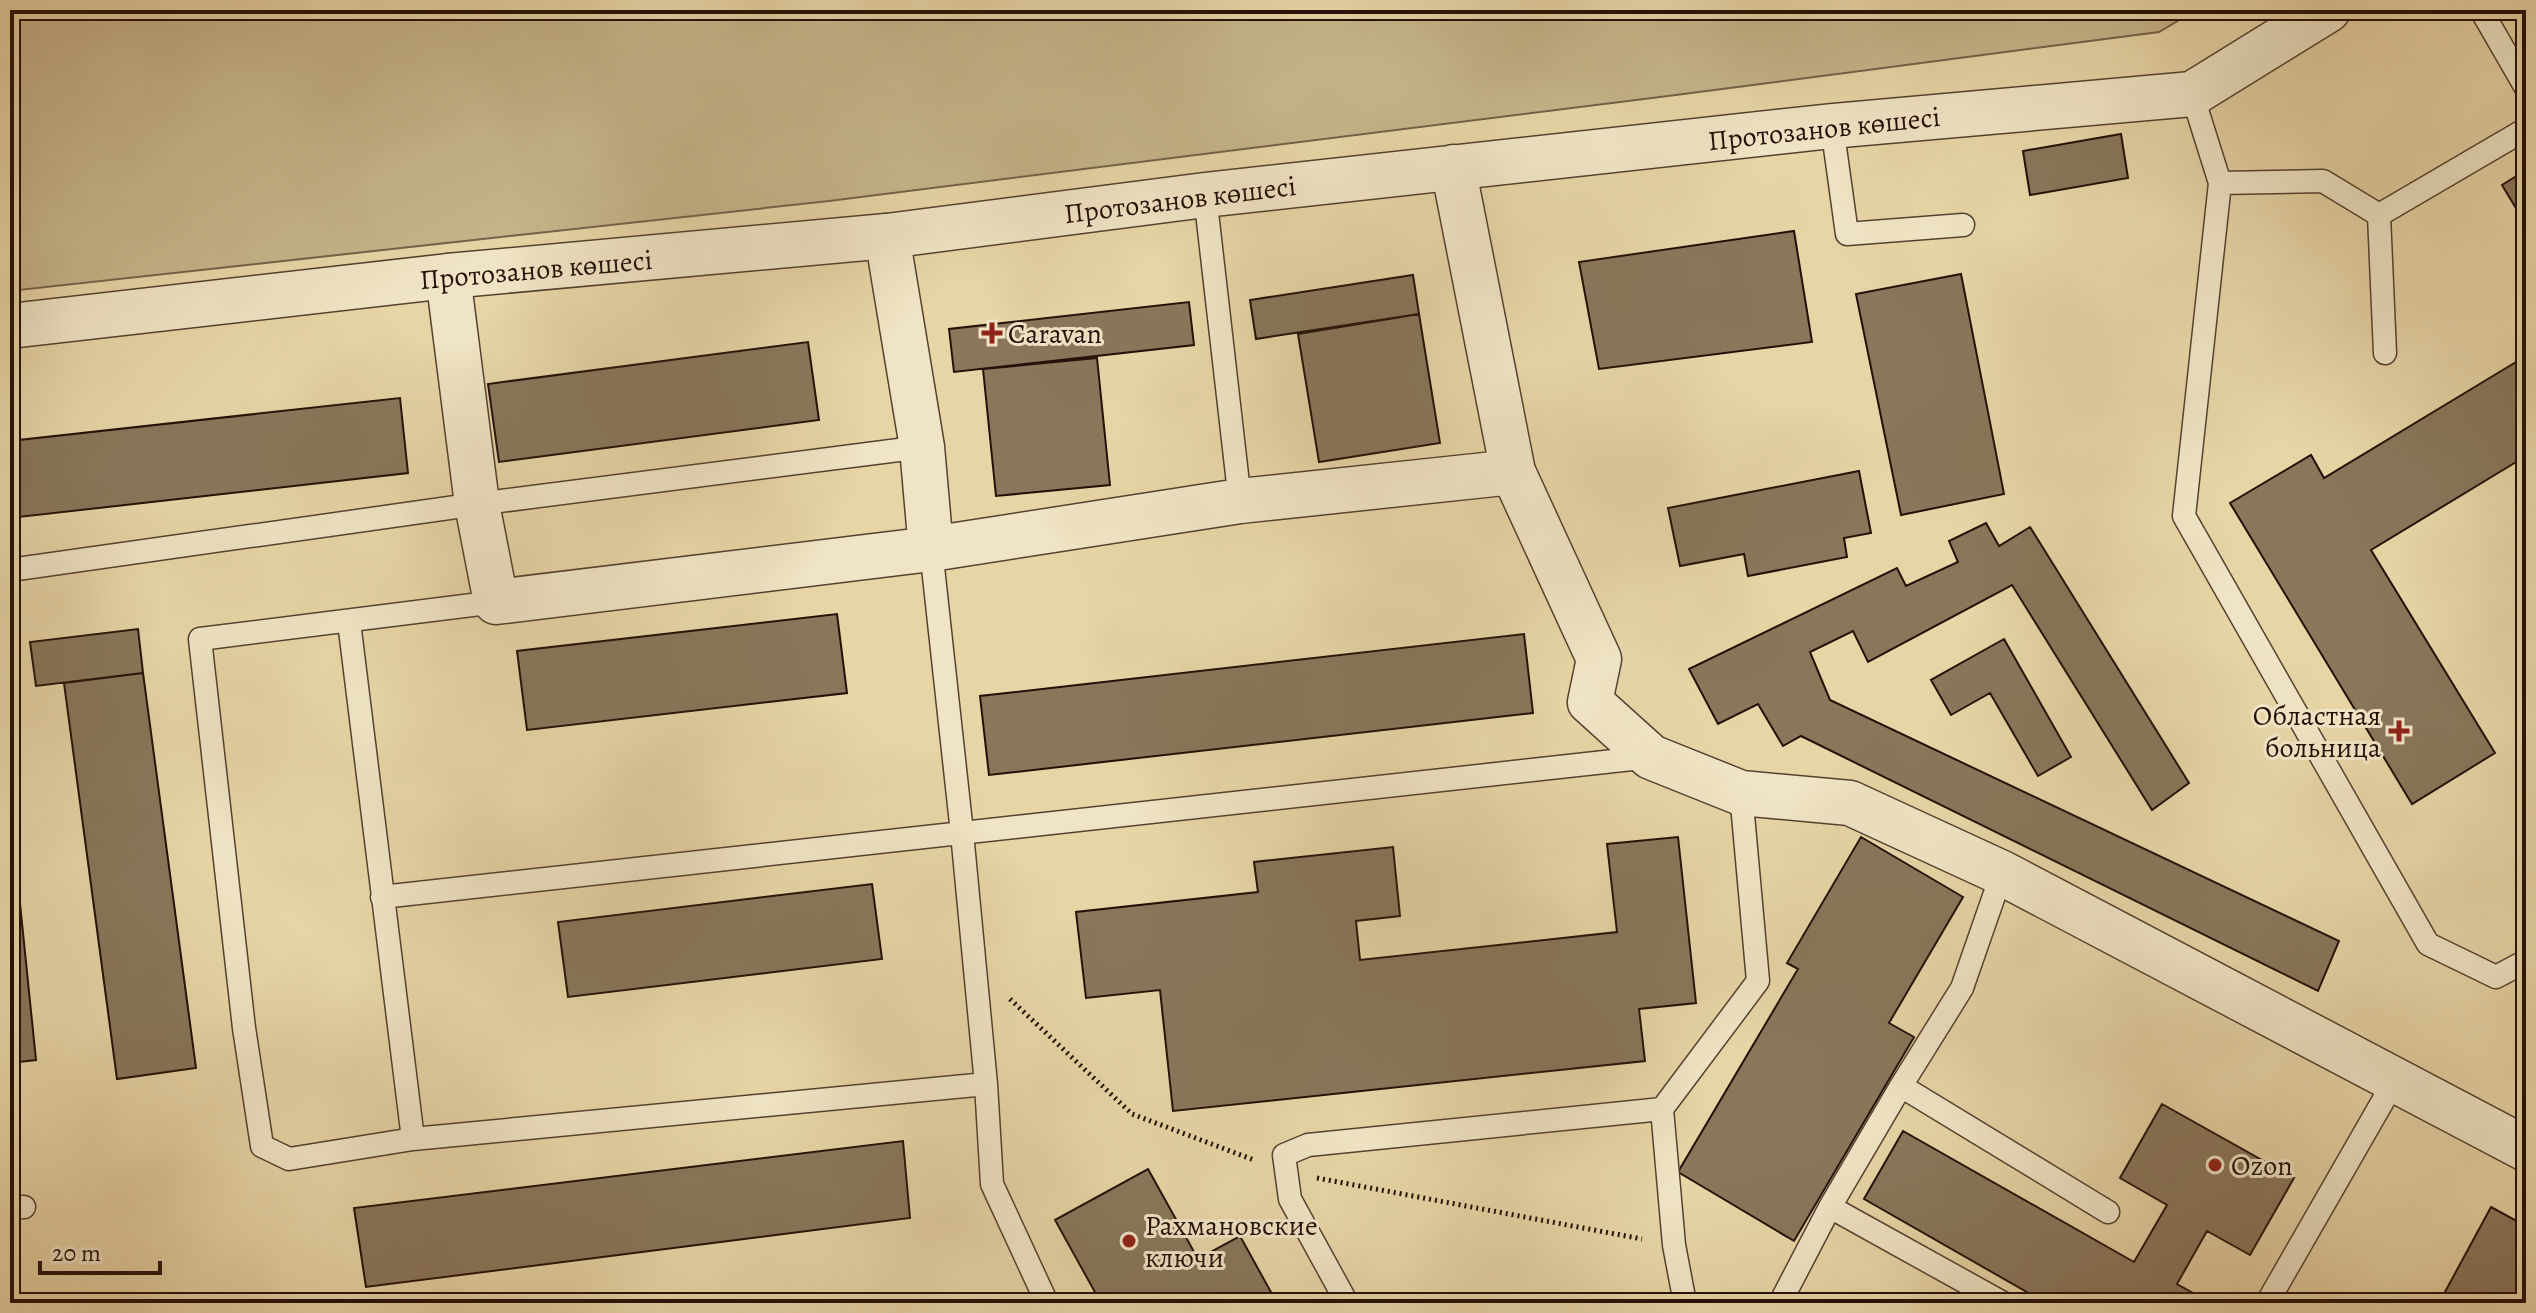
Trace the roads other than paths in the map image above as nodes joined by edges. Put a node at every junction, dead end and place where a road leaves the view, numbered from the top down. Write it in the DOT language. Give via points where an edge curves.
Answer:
graph roads {
  1 [pos="2328,10"];
  2 [pos="2481,10"];
  3 [pos="2526,88"];
  4 [pos="2192,94"];
  5 [pos="1832,126"];
  6 [pos="2526,129"];
  7 [pos="1453,167"];
  8 [pos="2220,183"];
  9 [pos="1205,195"];
  10 [pos="2379,215"];
  11 [pos="1963,225"];
  12 [pos="887,236"];
  13 [pos="448,276"];
  14 [pos="10,326"];
  15 [pos="2385,353"];
  16 [pos="922,447"];
  17 [pos="1513,472"];
  18 [pos="1240,501"];
  19 [pos="477,504"];
  20 [pos="931,549"];
  21 [pos="10,570"];
  22 [pos="496,602"];
  23 [pos="349,622"];
  24 [pos="1651,757"];
  25 [pos="1741,793"];
  26 [pos="962,833"];
  27 [pos="2002,873"];
  28 [pos="382,897"];
  29 [pos="2526,961"];
  30 [pos="2395,1080"];
  31 [pos="986,1084"];
  32 [pos="1901,1086"];
  33 [pos="1662,1109"];
  34 [pos="413,1139"];
  35 [pos="2526,1149"];
  36 [pos="1830,1207"];
  37 [pos="2108,1212"];
  38 [pos="1047,1303"];
  39 [pos="1347,1303"];
  40 [pos="1685,1303"];
  41 [pos="1780,1303"];
  42 [pos="2003,1303"];
  43 [pos="2267,1303"];
  1 -- 4 [label="street, Протозанов көшесі"];
  2 -- 3 [label="lane"];
  4 -- 5 [label="street, Протозанов көшесі"];
  4 -- 8 [label="lane"];
  5 -- 7 [label="street, Протозанов көшесі"];
  5 -- 11 [label="lane" via="1847,234"];
  6 -- 10 [label="lane"];
  7 -- 9 [label="street, Протозанов көшесі"];
  7 -- 17 [label="street"];
  8 -- 10 [label="lane" via="2323,181"];
  8 -- 29 [label="lane" via="2184,516 2428,944 2496,977"];
  9 -- 12 [label="street, Протозанов көшесі"];
  9 -- 18 [label="lane"];
  10 -- 15 [label="lane"];
  12 -- 13 [label="street, Протозанов көшесі"];
  12 -- 16 [label="street"];
  13 -- 14 [label="street, Протозанов көшесі"];
  13 -- 19 [label="street"];
  16 -- 19 [label="lane"];
  16 -- 20 [label="street"];
  17 -- 18 [label="street"];
  17 -- 24 [label="street" via="1599,659 1590,702"];
  18 -- 20 [label="street"];
  19 -- 21 [label="lane"];
  19 -- 22 [label="street"];
  20 -- 22 [label="street"];
  20 -- 26 [label="lane"];
  22 -- 23 [label="lane"];
  23 -- 28 [label="lane"];
  23 -- 34 [label="lane" via="200,639 244,1028 262,1146 289,1159"];
  24 -- 25 [label="street"];
  24 -- 26 [label="lane"];
  25 -- 27 [label="street" via="1850,803"];
  25 -- 33 [label="lane" via="1758,981"];
  26 -- 28 [label="lane"];
  26 -- 31 [label="lane"];
  27 -- 30 [label="street"];
  27 -- 32 [label="lane" via="1962,988"];
  28 -- 34 [label="lane"];
  30 -- 35 [label="street"];
  30 -- 43 [label="lane"];
  31 -- 34 [label="lane"];
  31 -- 38 [label="lane" via="992,1184"];
  32 -- 36 [label="lane"];
  32 -- 37 [label="lane"];
  33 -- 39 [label="lane" via="1308,1145 1284,1155 1290,1199"];
  33 -- 40 [label="lane" via="1674,1245"];
  36 -- 41 [label="lane"];
  36 -- 42 [label="lane"];
}
